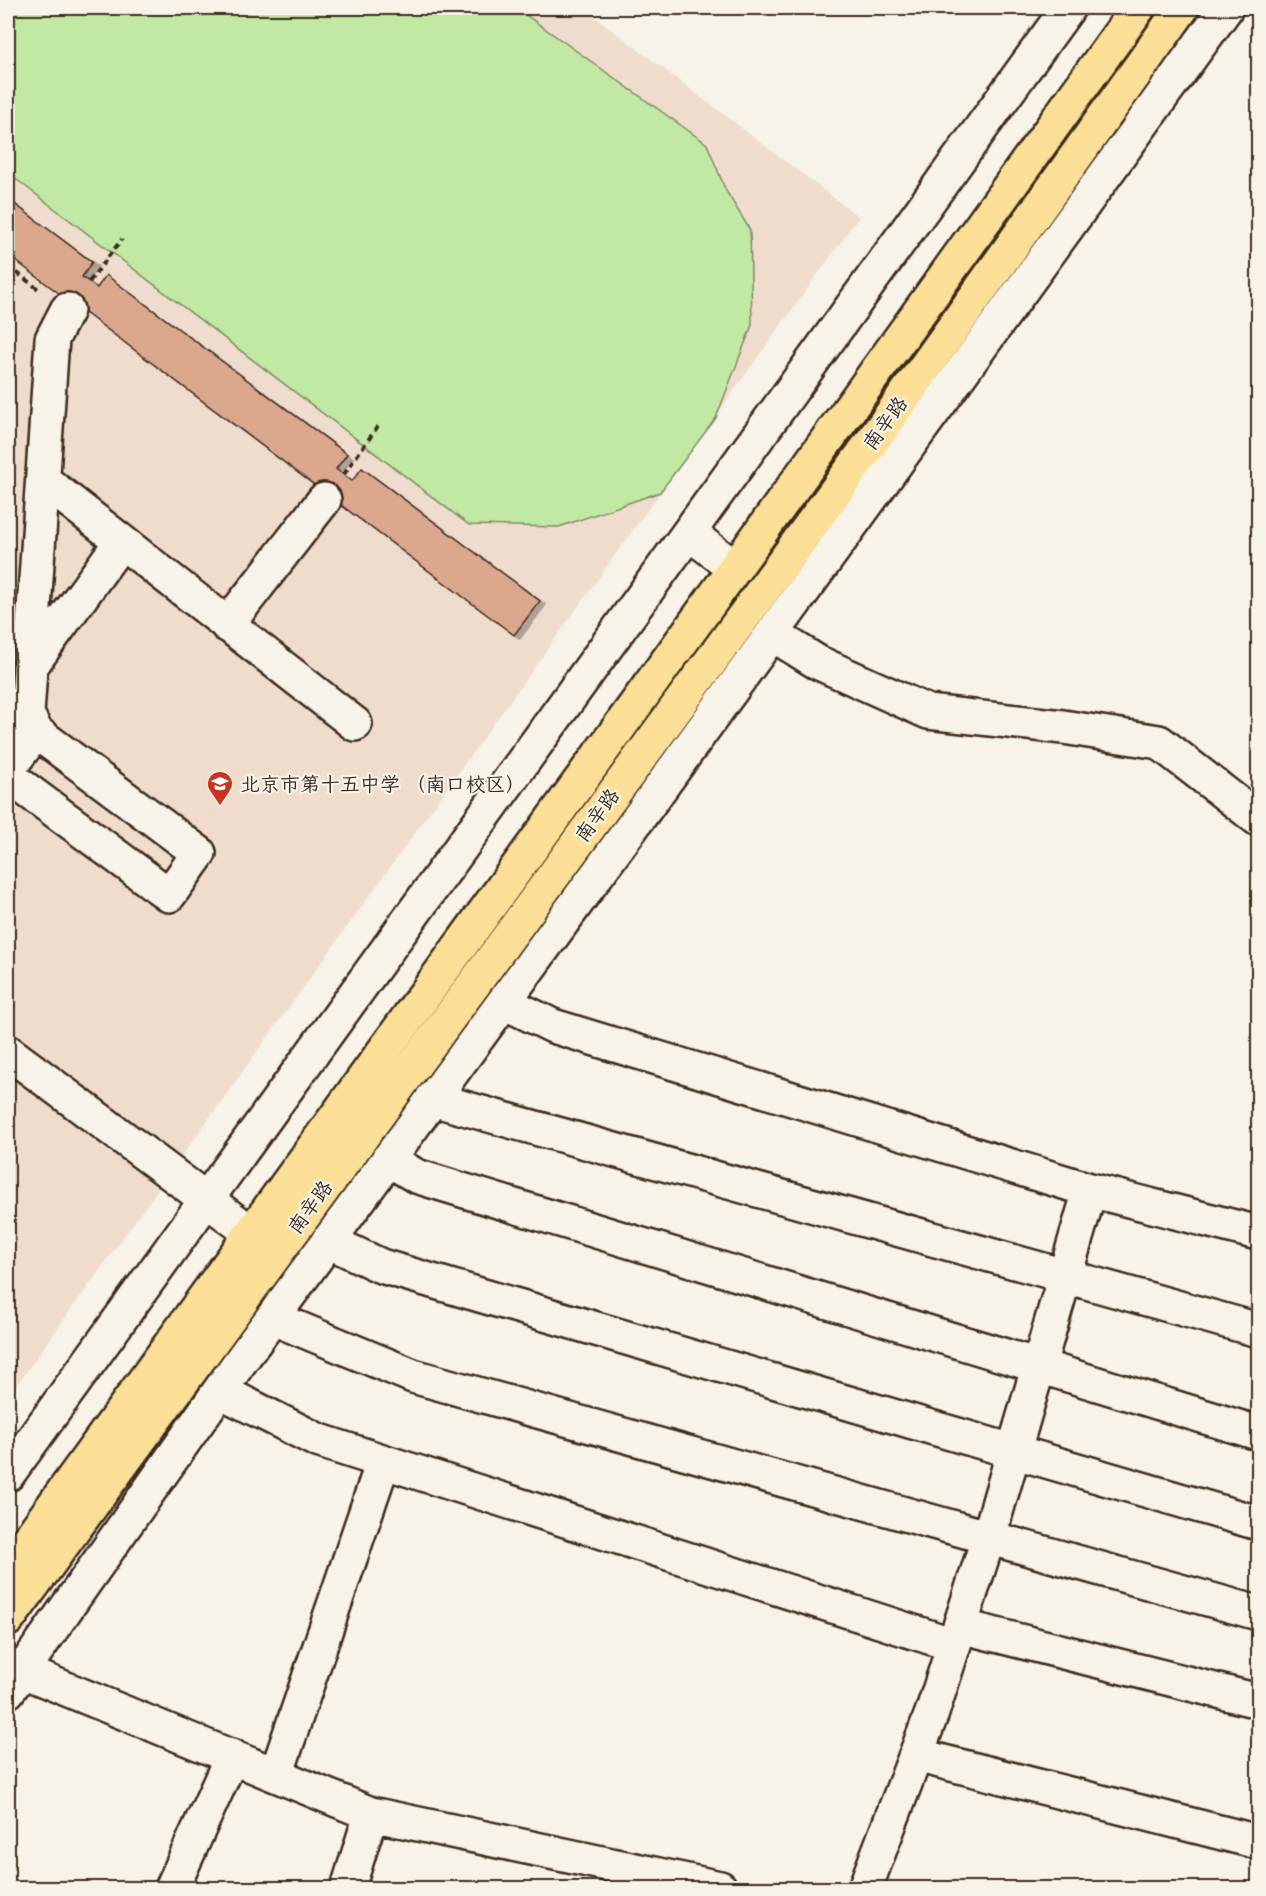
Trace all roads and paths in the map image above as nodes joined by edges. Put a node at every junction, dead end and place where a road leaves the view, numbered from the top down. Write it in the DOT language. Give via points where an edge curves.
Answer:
graph roads {
  1 [pos="1068,8"];
  2 [pos="1138,8"];
  3 [pos="1182,8"];
  4 [pos="1226,8"];
  5 [pos="122,239"];
  6 [pos="8,266"];
  7 [pos="88,282"];
  8 [pos="67,310"];
  9 [pos="378,426"];
  10 [pos="344,474"];
  11 [pos="43,480"];
  12 [pos="324,500"];
  13 [pos="688,533"];
  14 [pos="121,542"];
  15 [pos="735,568"];
  16 [pos="227,625"];
  17 [pos="772,634"];
  18 [pos="30,667"];
  19 [pos="690,690"];
  20 [pos="716,712"];
  21 [pos="355,724"];
  22 [pos="36,732"];
  23 [pos="8,769"];
  24 [pos="8,776"];
  25 [pos="1258,819"];
  26 [pos="504,1002"];
  27 [pos="8,1052"];
  28 [pos="432,1099"];
  29 [pos="347,1157"];
  30 [pos="380,1170"];
  31 [pos="1090,1190"];
  32 [pos="205,1198"];
  33 [pos="1258,1233"];
  34 [pos="328,1241"];
  35 [pos="264,1243"];
  36 [pos="1065,1276"];
  37 [pos="273,1318"];
  38 [pos="1258,1330"];
  39 [pos="1039,1366"];
  40 [pos="220,1391"];
  41 [pos="1258,1433"];
  42 [pos="1014,1451"];
  43 [pos="383,1462"];
  44 [pos="8,1474"];
  45 [pos="1258,1523"];
  46 [pos="989,1536"];
  47 [pos="12,1552"];
  48 [pos="1258,1612"];
  49 [pos="8,1619"];
  50 [pos="957,1635"];
  51 [pos="12,1675"];
  52 [pos="1258,1701"];
  53 [pos="916,1755"];
  54 [pos="232,1756"];
  55 [pos="276,1775"];
  56 [pos="371,1814"];
  57 [pos="1258,1842"];
  58 [pos="172,1888"];
  59 [pos="348,1888"];
  60 [pos="720,1888"];
  61 [pos="865,1888"];
  1 -- 13 [label="street"];
  2 -- 15 [label="main road, 南辛路"];
  3 -- 19 [label="main road, 南辛路"];
  4 -- 17 [label="street"];
  5 -- 7 [label="path"];
  6 -- 8 [label="path"];
  8 -- 11 [label="street" via="52,339"];
  9 -- 10 [label="path"];
  11 -- 14 [label="street"];
  11 -- 18 [label="street"];
  12 -- 16 [label="street"];
  13 -- 15 [label="street"];
  13 -- 32 [label="street"];
  14 -- 16 [label="street"];
  14 -- 18 [label="street"];
  15 -- 35 [label="main road, 南辛路"];
  16 -- 21 [label="street"];
  17 -- 20 [label="street"];
  17 -- 25 [label="street" via="817,662 928,712 1159,742"];
  18 -- 22 [label="street" via="27,714"];
  19 -- 20 [label="street"];
  19 -- 29 [label="main road, 南辛路"];
  20 -- 26 [label="street"];
  22 -- 23 [label="street"];
  22 -- 24 [label="street" via="199,853 168,895"];
  26 -- 28 [label="street"];
  26 -- 31 [label="street" via="553,1026"];
  27 -- 32 [label="street"];
  28 -- 30 [label="street"];
  28 -- 36 [label="street"];
  29 -- 30 [label="street"];
  29 -- 35 [label="main road, 南辛路"];
  30 -- 34 [label="street"];
  30 -- 39 [label="street" via="416,1176"];
  31 -- 33 [label="street"];
  31 -- 36 [label="street"];
  32 -- 35 [label="street"];
  32 -- 44 [label="street"];
  34 -- 37 [label="street"];
  34 -- 42 [label="street" via="381,1266"];
  35 -- 47 [label="main road, 南辛路"];
  35 -- 49 [label="main road, 南辛路"];
  36 -- 38 [label="street"];
  36 -- 39 [label="street"];
  37 -- 40 [label="street"];
  37 -- 46 [label="street" via="413,1376"];
  39 -- 41 [label="street"];
  39 -- 42 [label="street"];
  40 -- 43 [label="street" via="317,1440"];
  40 -- 51 [label="street"];
  42 -- 45 [label="street"];
  42 -- 46 [label="street"];
  43 -- 50 [label="street"];
  43 -- 55 [label="street"];
  46 -- 48 [label="street"];
  46 -- 50 [label="street"];
  50 -- 52 [label="street"];
  50 -- 53 [label="street"];
  51 -- 54 [label="street"];
  53 -- 57 [label="street"];
  53 -- 61 [label="street"];
  54 -- 55 [label="street"];
  54 -- 58 [label="street"];
  55 -- 56 [label="street"];
  56 -- 59 [label="street"];
  56 -- 60 [label="street"];
}
